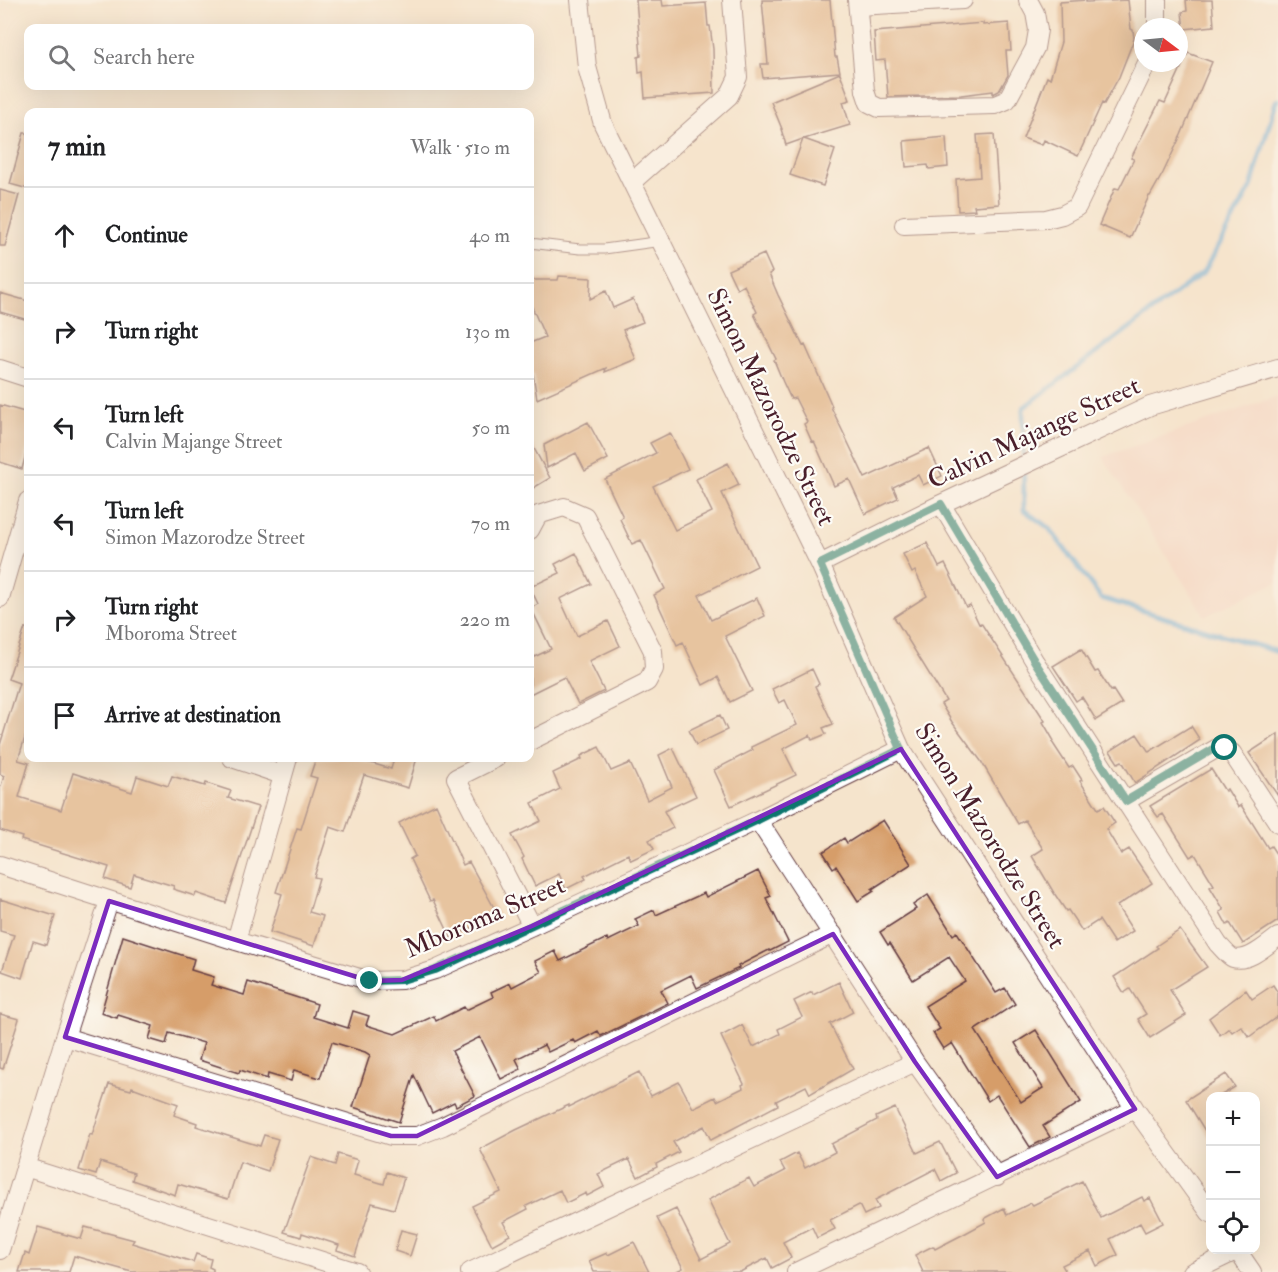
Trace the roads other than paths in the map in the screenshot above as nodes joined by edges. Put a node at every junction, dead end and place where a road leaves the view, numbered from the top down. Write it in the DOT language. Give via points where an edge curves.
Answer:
graph roads {
  1 [pos="580,0"];
  2 [pos="732,0"];
  3 [pos="963,0"];
  4 [pos="1028,0"];
  5 [pos="1157,0"];
  6 [pos="858,3"];
  7 [pos="1157,18"];
  8 [pos="1143,72"];
  9 [pos="633,181"];
  10 [pos="904,225"];
  11 [pos="662,242"];
  12 [pos="534,243"];
  13 [pos="1278,368"];
  14 [pos="0,369"];
  15 [pos="24,377"];
  16 [pos="941,504"];
  17 [pos="24,515"];
  18 [pos="534,522"];
  19 [pos="820,564"];
  20 [pos="0,598"];
  21 [pos="534,739"];
  22 [pos="901,749"];
  23 [pos="258,762"];
  24 [pos="461,762"];
  25 [pos="488,762"];
  26 [pos="285,766"];
  27 [pos="456,778"];
  28 [pos="1126,801"];
  29 [pos="758,820"];
  30 [pos="1278,824"];
  31 [pos="0,866"];
  32 [pos="109,901"];
  33 [pos="531,926"];
  34 [pos="833,934"];
  35 [pos="1278,937"];
  36 [pos="236,941"];
  37 [pos="65,1037"];
  38 [pos="915,1062"];
  39 [pos="1135,1109"];
  40 [pos="24,1167"];
  41 [pos="997,1177"];
  42 [pos="1206,1207"];
  43 [pos="0,1250"];
  44 [pos="1229,1254"];
  45 [pos="1240,1254"];
  46 [pos="357,1272"];
  47 [pos="470,1272"];
  48 [pos="796,1272"];
  49 [pos="1192,1272"];
  50 [pos="1252,1272"];
  1 -- 9 [label="street, Simon Mazorodze Street" via="587,67 603,124"];
  2 -- 9 [label="street" via="738,77 735,87"];
  3 -- 6 [label="street"];
  4 -- 6 [label="street" via="1038,30 1035,48 1007,100 995,105 879,108 869,103 865,91"];
  5 -- 7 [label="street"];
  8 -- 10 [label="street" via="1077,207 1046,219"];
  9 -- 11 [label="street, Simon Mazorodze Street"];
  11 -- 12 [label="lane" via="604,249"];
  11 -- 19 [label="street, Simon Mazorodze Street"];
  13 -- 16 [label="street, Calvin Majange Street" via="1150,406"];
  14 -- 15 [label="street"];
  16 -- 19 [label="street, Calvin Majange Street"];
  16 -- 28 [label="street" via="1035,662"];
  17 -- 20 [label="street"];
  18 -- 21 [label="street" via="538,515 564,507 585,516 653,651 654,669 647,682"];
  19 -- 22 [label="street, Simon Mazorodze Street"];
  22 -- 29 [label="street, Mboroma Street"];
  22 -- 39 [label="street, Simon Mazorodze Street"];
  23 -- 26 [label="street"];
  24 -- 27 [label="street"];
  25 -- 27 [label="street"];
  26 -- 36 [label="street"];
  27 -- 33 [label="street"];
  28 -- 30 [label="street" via="1221,746 1232,753"];
  28 -- 35 [label="street" via="1218,945 1233,957 1242,958"];
  29 -- 33 [label="street, Mboroma Street"];
  29 -- 34 [label="street"];
  31 -- 32 [label="street, Mboroma Street"];
  32 -- 36 [label="street, Mboroma Street"];
  32 -- 37 [label="street"];
  33 -- 36 [label="street, Mboroma Street" via="435,970 402,980 370,981"];
  34 -- 37 [label="street" via="417,1136 391,1136"];
  34 -- 38 [label="street"];
  37 -- 40 [label="street"];
  38 -- 41 [label="street"];
  38 -- 47 [label="street"];
  39 -- 41 [label="street"];
  39 -- 42 [label="street, Simon Mazorodze Street"];
  40 -- 43 [label="street"];
  40 -- 46 [label="street"];
  41 -- 48 [label="street"];
  44 -- 49 [label="street"];
  45 -- 50 [label="street"];
}
